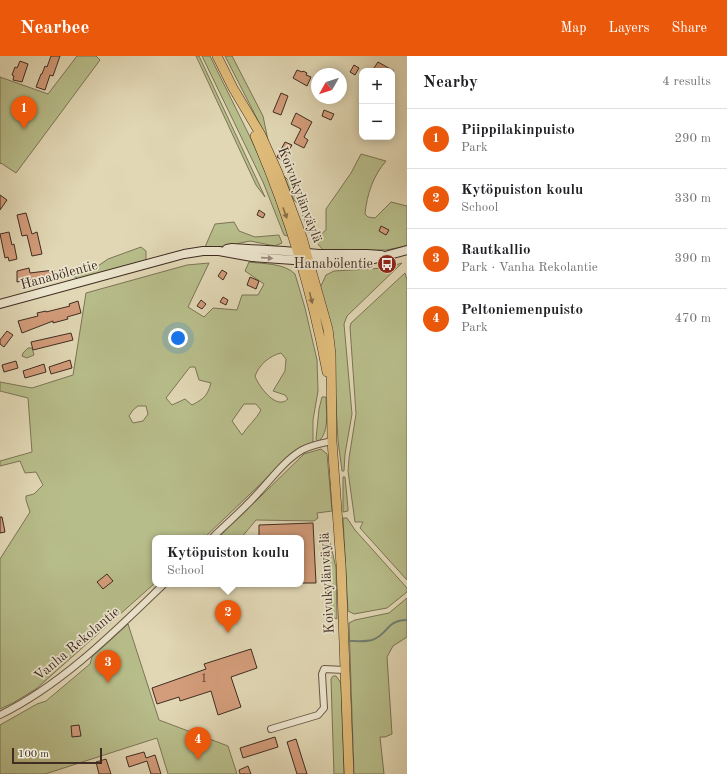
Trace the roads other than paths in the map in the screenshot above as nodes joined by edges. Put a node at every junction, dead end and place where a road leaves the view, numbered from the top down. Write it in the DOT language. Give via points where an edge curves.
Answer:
graph roads {
  1 [pos="217,56"];
  2 [pos="407,250"];
  3 [pos="304,257"];
  4 [pos="0,304"];
  5 [pos="332,441"];
  6 [pos="215,535"];
  7 [pos="161,587"];
  8 [pos="344,670"];
  9 [pos="0,715"];
  10 [pos="270,729"];
  11 [pos="349,774"];
  1 -- 3 [label="main road, Koivukylänväylä" via="272,176"];
  2 -- 3 [label="main road, Hanabölentie" via="368,262 322,262"];
  3 -- 4 [label="main road, Hanabölentie" via="232,248 203,251"];
  3 -- 5 [label="main road, Koivukylänväylä" via="328,329 332,354"];
  5 -- 6 [label="street" via="314,445 288,460"];
  5 -- 8 [label="main road, Koivukylänväylä" via="341,565"];
  7 -- 9 [label="street, Vanha Rekolantie" via="85,657 35,695"];
  8 -- 10 [label="street" via="324,670 322,711"];
  8 -- 11 [label="main road, Koivukylänväylä"];
}
